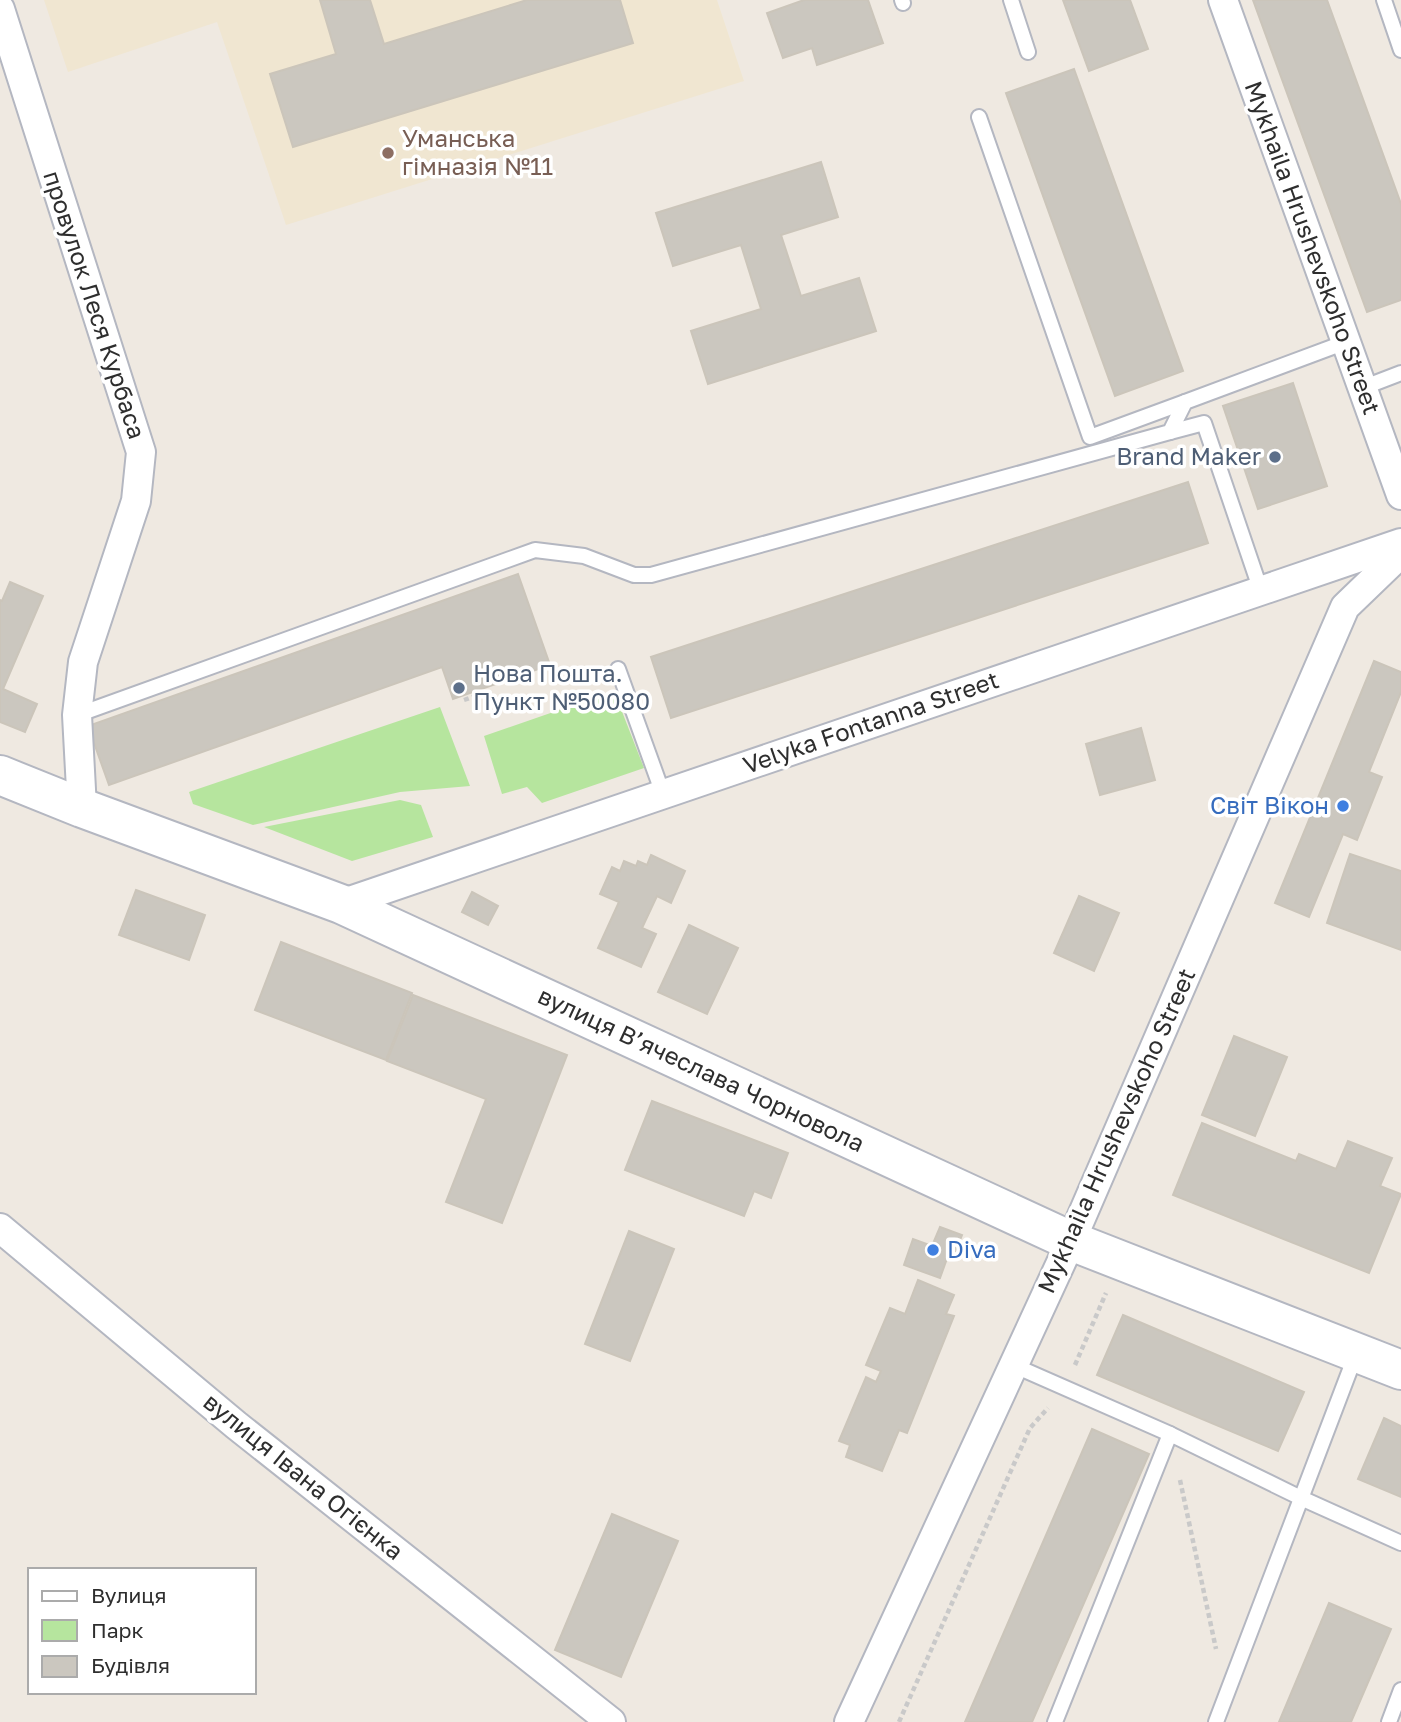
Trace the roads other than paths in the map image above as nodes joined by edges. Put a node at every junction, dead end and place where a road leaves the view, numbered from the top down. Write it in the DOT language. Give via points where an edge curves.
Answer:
graph roads {
  1 [pos="1011,0"];
  2 [pos="1223,0"];
  3 [pos="1384,0"];
  4 [pos="0,9"];
  5 [pos="1401,50"];
  6 [pos="1028,52"];
  7 [pos="979,117"];
  8 [pos="1346,342"];
  9 [pos="1401,373"];
  10 [pos="1362,388"];
  11 [pos="1185,402"];
  12 [pos="1170,432"];
  13 [pos="1401,495"];
  14 [pos="1401,543"];
  15 [pos="1401,553"];
  16 [pos="1261,591"];
  17 [pos="618,669"];
  18 [pos="77,715"];
  19 [pos="0,775"];
  20 [pos="663,794"];
  21 [pos="82,808"];
  22 [pos="341,904"];
  23 [pos="0,1228"];
  24 [pos="1071,1241"];
  25 [pos="1356,1353"];
  26 [pos="1013,1365"];
  27 [pos="1401,1370"];
  28 [pos="1170,1434"];
  29 [pos="1301,1498"];
  30 [pos="1401,1543"];
  31 [pos="1401,1689"];
  32 [pos="611,1722"];
  33 [pos="849,1722"];
  34 [pos="1055,1722"];
  35 [pos="1216,1722"];
  36 [pos="1389,1722"];
  1 -- 6 [label="lane"];
  2 -- 8 [label="street, Mykhaila Hrushevskoho Street"];
  3 -- 5 [label="lane"];
  4 -- 18 [label="street, провулок Леся Курбаса" via="141,452 136,501 83,662"];
  7 -- 11 [label="lane" via="1090,437"];
  8 -- 10 [label="street, Mykhaila Hrushevskoho Street"];
  8 -- 11 [label="lane"];
  9 -- 10 [label="lane"];
  10 -- 13 [label="street, Mykhaila Hrushevskoho Street"];
  11 -- 12 [label="lane"];
  12 -- 16 [label="lane" via="1204,423"];
  12 -- 18 [label="lane" via="651,575 634,575 584,556 535,550"];
  14 -- 16 [label="street, Velyka Fontanna Street"];
  15 -- 24 [label="street, Mykhaila Hrushevskoho Street" via="1345,607"];
  16 -- 20 [label="street, Velyka Fontanna Street"];
  17 -- 20 [label="lane"];
  18 -- 21 [label="street, провулок Леся Курбаса"];
  19 -- 21 [label="street, вулиця В’ячеслава Чорновола"];
  20 -- 22 [label="street, Velyka Fontanna Street"];
  21 -- 22 [label="street, вулиця В’ячеслава Чорновола"];
  22 -- 24 [label="street, вулиця В’ячеслава Чорновола"];
  23 -- 32 [label="street, вулиця Івана Огієнка" via="236,1425"];
  24 -- 25 [label="street, вулиця В’ячеслава Чорновола"];
  24 -- 26 [label="street, Mykhaila Hrushevskoho Street"];
  25 -- 27 [label="street, вулиця В’ячеслава Чорновола"];
  25 -- 29 [label="lane"];
  26 -- 28 [label="lane"];
  26 -- 33 [label="street, Mykhaila Hrushevskoho Street"];
  28 -- 29 [label="lane"];
  28 -- 34 [label="lane"];
  29 -- 30 [label="lane"];
  29 -- 35 [label="lane"];
  31 -- 36 [label="lane"];
}
